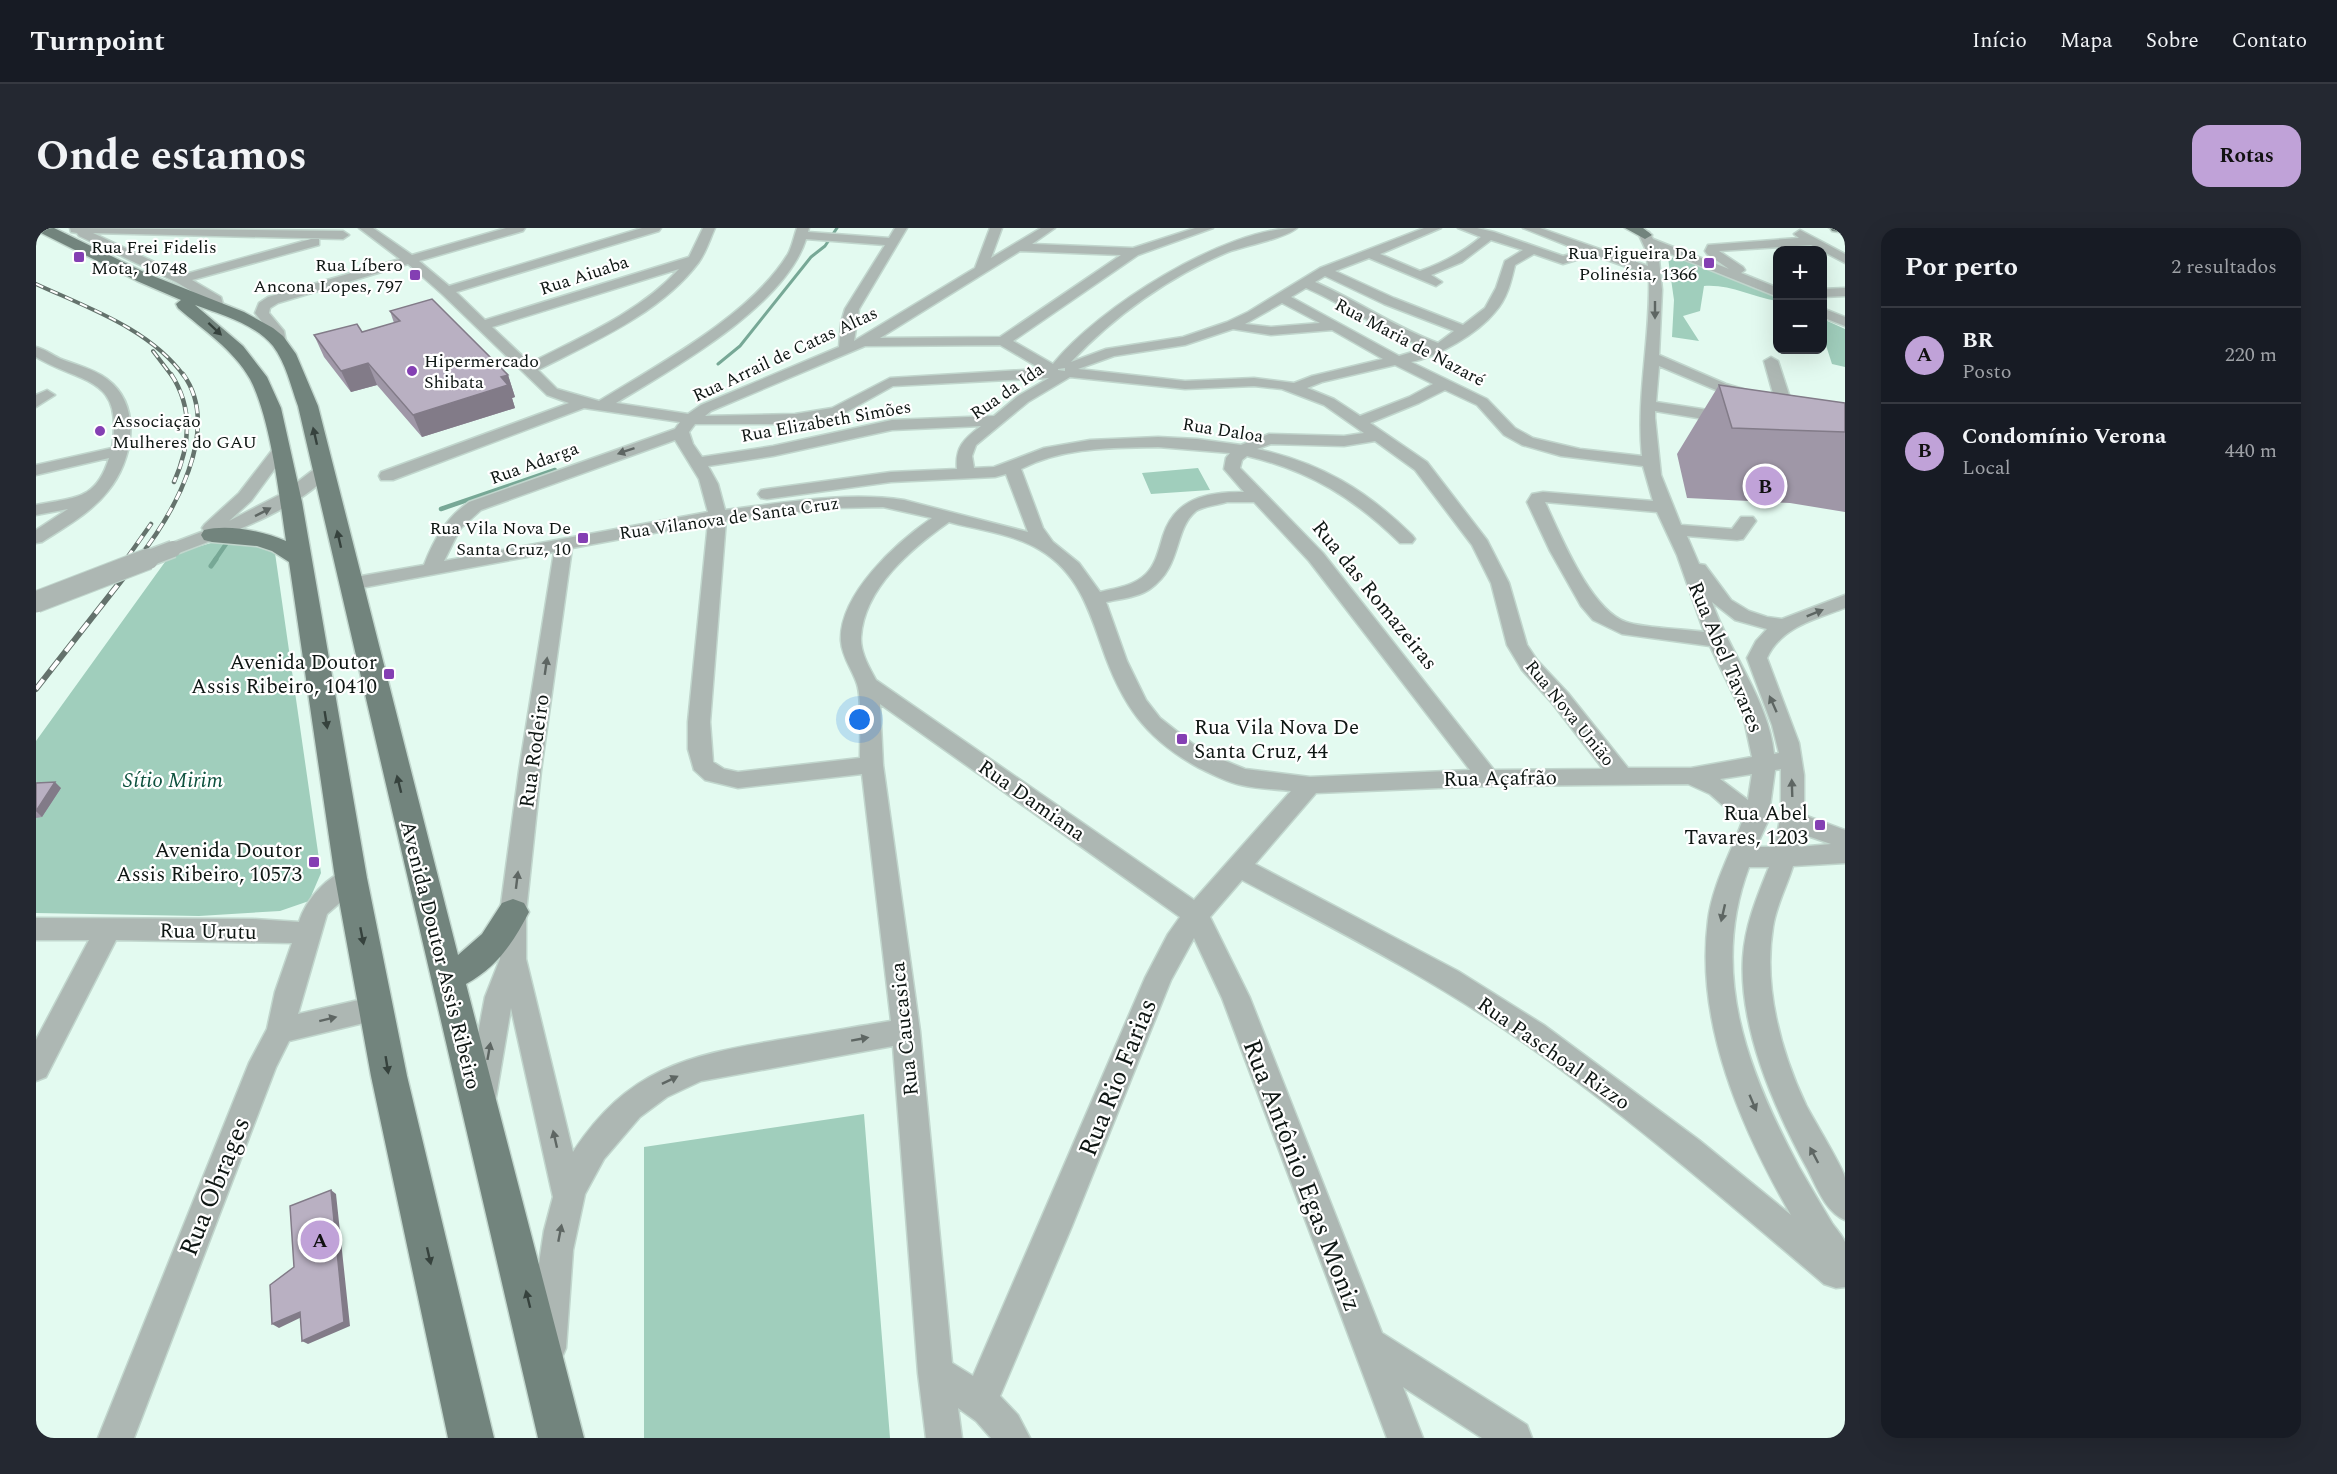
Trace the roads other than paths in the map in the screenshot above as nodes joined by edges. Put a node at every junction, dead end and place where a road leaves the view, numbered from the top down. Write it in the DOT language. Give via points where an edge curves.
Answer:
graph roads {
  1 [pos="42,228"];
  2 [pos="366,228"];
  3 [pos="519,228"];
  4 [pos="655,228"];
  5 [pos="709,228"];
  6 [pos="901,228"];
  7 [pos="996,228"];
  8 [pos="1049,228"];
  9 [pos="1207,228"];
  10 [pos="1291,228"];
  11 [pos="1435,228"];
  12 [pos="1464,228"];
  13 [pos="1529,228"];
  14 [pos="1557,228"];
  15 [pos="1790,228"];
  16 [pos="1837,228"];
  17 [pos="74,229"];
  18 [pos="1845,229"];
  19 [pos="805,233"];
  20 [pos="343,235"];
  21 [pos="1490,236"];
  22 [pos="1813,241"];
  23 [pos="889,242"];
  24 [pos="1647,246"];
  25 [pos="1019,247"];
  26 [pos="1534,249"];
  27 [pos="1594,251"];
  28 [pos="1134,252"];
  29 [pos="1370,254"];
  30 [pos="1845,259"];
  31 [pos="410,260"];
  32 [pos="694,260"];
  33 [pos="1739,270"];
  34 [pos="980,271"];
  35 [pos="1324,271"];
  36 [pos="1420,275"];
  37 [pos="633,278"];
  38 [pos="181,279"];
  39 [pos="1304,282"];
  40 [pos="158,285"];
  41 [pos="1443,285"];
  42 [pos="665,290"];
  43 [pos="447,291"];
  44 [pos="1773,291"];
  45 [pos="1845,292"];
  46 [pos="1827,293"];
  47 [pos="1282,297"];
  48 [pos="217,308"];
  49 [pos="1827,314"];
  50 [pos="1845,322"];
  51 [pos="484,325"];
  52 [pos="1232,325"];
  53 [pos="1335,326"];
  54 [pos="1464,330"];
  55 [pos="1003,341"];
  56 [pos="863,342"];
  57 [pos="1438,348"];
  58 [pos="846,349"];
  59 [pos="237,350"];
  60 [pos="283,350"];
  61 [pos="36,351"];
  62 [pos="1651,357"];
  63 [pos="1396,360"];
  64 [pos="1771,361"];
  65 [pos="528,369"];
  66 [pos="1062,370"];
  67 [pos="1444,384"];
  68 [pos="1295,388"];
  69 [pos="583,403"];
  70 [pos="1784,404"];
  71 [pos="603,405"];
  72 [pos="1647,405"];
  73 [pos="1804,406"];
  74 [pos="998,421"];
  75 [pos="1359,422"];
  76 [pos="1752,422"];
  77 [pos="686,426"];
  78 [pos="1376,436"];
  79 [pos="1245,450"];
  80 [pos="120,451"];
  81 [pos="279,452"];
  82 [pos="1650,462"];
  83 [pos="698,463"];
  84 [pos="1012,467"];
  85 [pos="36,470"];
  86 [pos="324,471"];
  87 [pos="966,474"];
  88 [pos="387,476"];
  89 [pos="290,497"];
  90 [pos="1259,497"];
  91 [pos="90,500"];
  92 [pos="1664,507"];
  93 [pos="716,508"];
  94 [pos="36,510"];
  95 [pos="946,516"];
  96 [pos="1747,521"];
  97 [pos="36,538"];
  98 [pos="204,538"];
  99 [pos="1679,538"];
  100 [pos="1406,539"];
  101 [pos="564,543"];
  102 [pos="1047,546"];
  103 [pos="300,559"];
  104 [pos="432,569"];
  105 [pos="350,584"];
  106 [pos="1095,599"];
  107 [pos="1845,601"];
  108 [pos="36,602"];
  109 [pos="311,620"];
  110 [pos="1784,626"];
  111 [pos="1717,640"];
  112 [pos="868,685"];
  113 [pos="1791,759"];
  114 [pos="872,765"];
  115 [pos="1764,765"];
  116 [pos="1621,776"];
  117 [pos="1690,776"];
  118 [pos="1488,778"];
  119 [pos="1310,785"];
  120 [pos="1791,820"];
  121 [pos="1756,821"];
  122 [pos="1845,840"];
  123 [pos="1845,853"];
  124 [pos="1740,857"];
  125 [pos="1785,857"];
  126 [pos="1237,866"];
  127 [pos="351,879"];
  128 [pos="513,912"];
  129 [pos="1196,915"];
  130 [pos="36,929"];
  131 [pos="108,930"];
  132 [pos="306,933"];
  133 [pos="513,959"];
  134 [pos="447,978"];
  135 [pos="376,1008"];
  136 [pos="280,1031"];
  137 [pos="906,1031"];
  138 [pos="36,1068"];
  139 [pos="479,1108"];
  140 [pos="568,1196"];
  141 [pos="1845,1204"];
  142 [pos="1845,1270"];
  143 [pos="1845,1279"];
  144 [pos="1368,1344"];
  145 [pos="935,1373"];
  146 [pos="547,1374"];
  147 [pos="980,1402"];
  148 [pos="117,1438"];
  149 [pos="471,1438"];
  150 [pos="561,1438"];
  151 [pos="944,1438"];
  152 [pos="1012,1438"];
  153 [pos="1405,1438"];
  154 [pos="1514,1438"];
  1 -- 40 [label="main road"];
  2 -- 20 [label="street"];
  2 -- 31 [label="street"];
  3 -- 31 [label="street"];
  4 -- 43 [label="street"];
  5 -- 32 [label="street"];
  6 -- 23 [label="street"];
  7 -- 34 [label="street"];
  8 -- 25 [label="street, Rua Arrail de Catas Altas"];
  9 -- 28 [label="street"];
  10 -- 66 [label="street" via="1223,250 1165,279 1080,344"];
  11 -- 29 [label="street"];
  12 -- 21 [label="street"];
  13 -- 27 [label="street"];
  14 -- 24 [label="street"];
  15 -- 22 [label="street"];
  16 -- 18 [label="main road"];
  17 -- 20 [label="street"];
  17 -- 38 [label="street"];
  19 -- 23 [label="street"];
  19 -- 71 [label="street" via="762,296 673,362"];
  20 -- 38 [label="street"];
  21 -- 26 [label="street"];
  21 -- 36 [label="street" via="1466,255"];
  22 -- 30 [label="street"];
  22 -- 33 [label="street" via="1712,248 1715,255"];
  23 -- 58 [label="street" via="852,309"];
  24 -- 27 [label="street"];
  24 -- 44 [label="street" via="1685,255"];
  24 -- 62 [label="street, Rua Abel Tavares, one-way" via="1656,307"];
  25 -- 28 [label="street"];
  25 -- 34 [label="street, Rua Arrail de Catas Altas"];
  26 -- 27 [label="street" via="1563,260"];
  26 -- 54 [label="street" via="1509,264 1503,288 1490,310"];
  28 -- 55 [label="street"];
  29 -- 35 [label="street"];
  29 -- 36 [label="street"];
  31 -- 43 [label="street"];
  31 -- 60 [label="street" via="267,304 262,313 277,331"];
  32 -- 37 [label="street, Rua Aiuaba"];
  32 -- 42 [label="street"];
  34 -- 56 [label="street, Rua Arrail de Catas Altas"];
  35 -- 39 [label="street"];
  35 -- 54 [label="street" via="1389,302"];
  36 -- 41 [label="street"];
  37 -- 42 [label="street"];
  37 -- 51 [label="street, Rua Aiuaba"];
  38 -- 48 [label="street" via="216,300"];
  39 -- 47 [label="street"];
  39 -- 57 [label="street, Rua Maria de Nazaré" via="1403,335"];
  40 -- 48 [label="main road"];
  40 -- 59 [label="main road, one-way"];
  42 -- 65 [label="street" via="615,323"];
  43 -- 51 [label="street"];
  45 -- 46 [label="street"];
  47 -- 52 [label="street"];
  47 -- 53 [label="street, Rua Maria de Nazaré"];
  48 -- 60 [label="main road" via="262,329"];
  49 -- 50 [label="street"];
  51 -- 65 [label="street"];
  52 -- 53 [label="street" via="1266,332"];
  52 -- 66 [label="street" via="1185,341 1111,352"];
  53 -- 63 [label="street, Rua Maria de Nazaré"];
  54 -- 57 [label="street"];
  55 -- 56 [label="street"];
  55 -- 66 [label="street"];
  56 -- 58 [label="street, Rua Arrail de Catas Altas"];
  57 -- 63 [label="street"];
  58 -- 77 [label="street, Rua Arrail de Catas Altas" via="706,408"];
  59 -- 60 [label="main road" via="247,340 262,339"];
  59 -- 81 [label="main road" via="258,376 271,408"];
  86 -- 60 [label="main road, Avenida Doutor Assis Ribeiro, one-way" via="308,406"];
  61 -- 80 [label="street" via="94,377 111,390 123,422"];
  62 -- 70 [label="street" via="1721,387"];
  62 -- 72 [label="street, Rua Abel Tavares"];
  63 -- 67 [label="street, Rua Maria de Nazaré"];
  63 -- 68 [label="street"];
  64 -- 70 [label="street"];
  65 -- 69 [label="street" via="552,392"];
  66 -- 68 [label="street, Rua Nova União" via="1185,385 1262,382"];
  66 -- 74 [label="street, Rua da Ida"];
  66 -- 77 [label="street" via="890,382 845,408 813,417"];
  67 -- 75 [label="street"];
  67 -- 82 [label="street, Rua Maria de Nazaré" via="1488,405 1507,430 1525,441"];
  68 -- 75 [label="street, Rua Nova União" via="1329,402"];
  69 -- 71 [label="street"];
  69 -- 88 [label="street"];
  70 -- 73 [label="street"];
  71 -- 77 [label="street"];
  72 -- 76 [label="street"];
  72 -- 82 [label="street, Rua Abel Tavares"];
  74 -- 83 [label="street, Rua Elizabeth Simões" via="892,425"];
  74 -- 87 [label="street, Rua da Ida" via="969,443 964,456"];
  75 -- 78 [label="street, Rua Nova União"];
  77 -- 83 [label="street" via="687,451"];
  77 -- 104 [label="street, Rua Adarga, one-way" via="476,506 448,530"];
  78 -- 79 [label="street" via="1344,441 1269,439"];
  78 -- 116 [label="street, Rua Nova União" via="1421,466 1471,531 1495,571 1517,645 1529,665"];
  79 -- 84 [label="street, Rua Daloa" via="1177,441 1096,444 1035,455"];
  79 -- 90 [label="street, Rua das Romazeiras" via="1234,458 1232,469"];
  79 -- 100 [label="street, Rua Daloa" via="1348,488 1379,511"];
  80 -- 85 [label="street"];
  80 -- 91 [label="street" via="108,481"];
  81 -- 89 [label="main road"];
  81 -- 98 [label="street" via="246,497"];
  82 -- 92 [label="street, Rua Abel Tavares" via="1652,480"];
  83 -- 93 [label="street"];
  84 -- 87 [label="street, Rua Daloa"];
  84 -- 102 [label="street" via="1034,528"];
  86 -- 89 [label="street"];
  105 -- 86 [label="main road, Avenida Doutor Assis Ribeiro, one-way"];
  87 -- 93 [label="street, Rua Daloa" via="891,477"];
  98 -- 89 [label="street, one-way"];
  89 -- 103 [label="main road"];
  90 -- 106 [label="street" via="1227,497 1192,506 1177,521 1166,558 1155,576 1141,587"];
  90 -- 118 [label="street, Rua das Romazeiras" via="1323,565"];
  91 -- 94 [label="street"];
  91 -- 97 [label="street"];
  92 -- 99 [label="street, Rua Abel Tavares"];
  92 -- 111 [label="street" via="1543,497 1536,502 1559,551 1600,616 1622,628"];
  93 -- 95 [label="street, Rua Vilanova de Santa Cruz" via="861,501 904,505"];
  93 -- 101 [label="street, Rua Vilanova de Santa Cruz"];
  93 -- 114 [label="street" via="699,706 697,752 701,763 722,778 738,780"];
  95 -- 102 [label="street, Rua Vilanova de Santa Cruz"];
  95 -- 112 [label="street" via="891,562 855,617 851,638 856,663"];
  96 -- 99 [label="street" via="1737,535"];
  98 -- 103 [label="main road" via="263,540 279,544"];
  98 -- 108 [label="street, bridge"];
  99 -- 110 [label="street" via="1713,590 1737,615"];
  99 -- 111 [label="street, Rua Abel Tavares"];
  101 -- 104 [label="street, Rua Vilanova de Santa Cruz"];
  128 -- 101 [label="street, Rua Rodeiro, one-way"];
  102 -- 106 [label="street, Rua Vilanova de Santa Cruz" via="1072,567"];
  103 -- 109 [label="main road"];
  104 -- 105 [label="street, Rua Vilanova de Santa Cruz"];
  105 -- 109 [label="main road" via="326,597"];
  134 -- 105 [label="main road, Avenida Doutor Assis Ribeiro, one-way"];
  106 -- 119 [label="street, Rua Vilanova de Santa Cruz" via="1137,703 1167,737 1242,777"];
  110 -- 107 [label="street, one-way"];
  109 -- 127 [label="main road, one-way"];
  113 -- 110 [label="street, Rua Abel Tavares, one-way" via="1757,658 1767,638"];
  111 -- 115 [label="street, Rua Abel Tavares" via="1753,718"];
  112 -- 114 [label="street, Rua Caucasica"];
  112 -- 129 [label="street, Rua Damiana"];
  113 -- 115 [label="street, Rua Açafrão"];
  120 -- 113 [label="street, Rua Abel Tavares, one-way"];
  114 -- 137 [label="street, Rua Caucasica"];
  115 -- 117 [label="street, Rua Açafrão"];
  115 -- 121 [label="street, Rua Abel Tavares"];
  116 -- 117 [label="street, Rua Açafrão"];
  116 -- 118 [label="street, Rua Açafrão"];
  117 -- 121 [label="street, Rua Açafrão" via="1718,788"];
  118 -- 119 [label="street, Rua Açafrão"];
  119 -- 126 [label="street, Rua Rio Farias"];
  120 -- 122 [label="street"];
  120 -- 125 [label="street, Rua Abel Tavares"];
  121 -- 124 [label="street, Rua Abel Tavares"];
  123 -- 125 [label="street"];
  124 -- 125 [label="street"];
  124 -- 142 [label="street, Rua Abel Tavares, one-way" via="1721,920 1718,945 1729,1036 1783,1171"];
  141 -- 125 [label="street, Rua Abel Tavares, one-way" via="1802,1132 1760,1002 1756,973 1760,927"];
  126 -- 129 [label="street, Rua Rio Farias"];
  126 -- 143 [label="street, Rua Paschoal Rizzo" via="1448,979 1534,1034 1688,1150"];
  127 -- 132 [label="street" via="316,908"];
  127 -- 135 [label="main road, one-way"];
  128 -- 133 [label="street, Rua Rodeiro"];
  128 -- 134 [label="main road" via="502,936 487,953"];
  129 -- 144 [label="street, Rua Antônio Egas Moniz" via="1236,998"];
  129 -- 147 [label="street, Rua Rio Farias" via="1158,978"];
  130 -- 131 [label="street, Rua Urutu"];
  131 -- 132 [label="street, Rua Urutu"];
  131 -- 138 [label="street"];
  132 -- 136 [label="street, Rua Obrages"];
  139 -- 133 [label="street, Rua Rodeiro, one-way" via="499,997"];
  140 -- 133 [label="street, Rua Rodeiro, one-way"];
  134 -- 139 [label="main road, Avenida Doutor Assis Ribeiro"];
  136 -- 135 [label="street, one-way"];
  135 -- 149 [label="main road, one-way"];
  136 -- 148 [label="street, Rua Obrages" via="263,1063"];
  140 -- 137 [label="street, one-way" via="580,1168 602,1139 626,1112 657,1087 722,1063"];
  137 -- 145 [label="street, Rua Caucasica"];
  146 -- 139 [label="main road, Avenida Doutor Assis Ribeiro, one-way"];
  146 -- 140 [label="street, one-way" via="559,1240"];
  144 -- 153 [label="street, Rua Antônio Egas Moniz"];
  144 -- 154 [label="street"];
  145 -- 147 [label="street"];
  145 -- 151 [label="street, Rua Caucasica"];
  146 -- 150 [label="main road, Avenida Doutor Assis Ribeiro"];
  147 -- 152 [label="street"];
}
